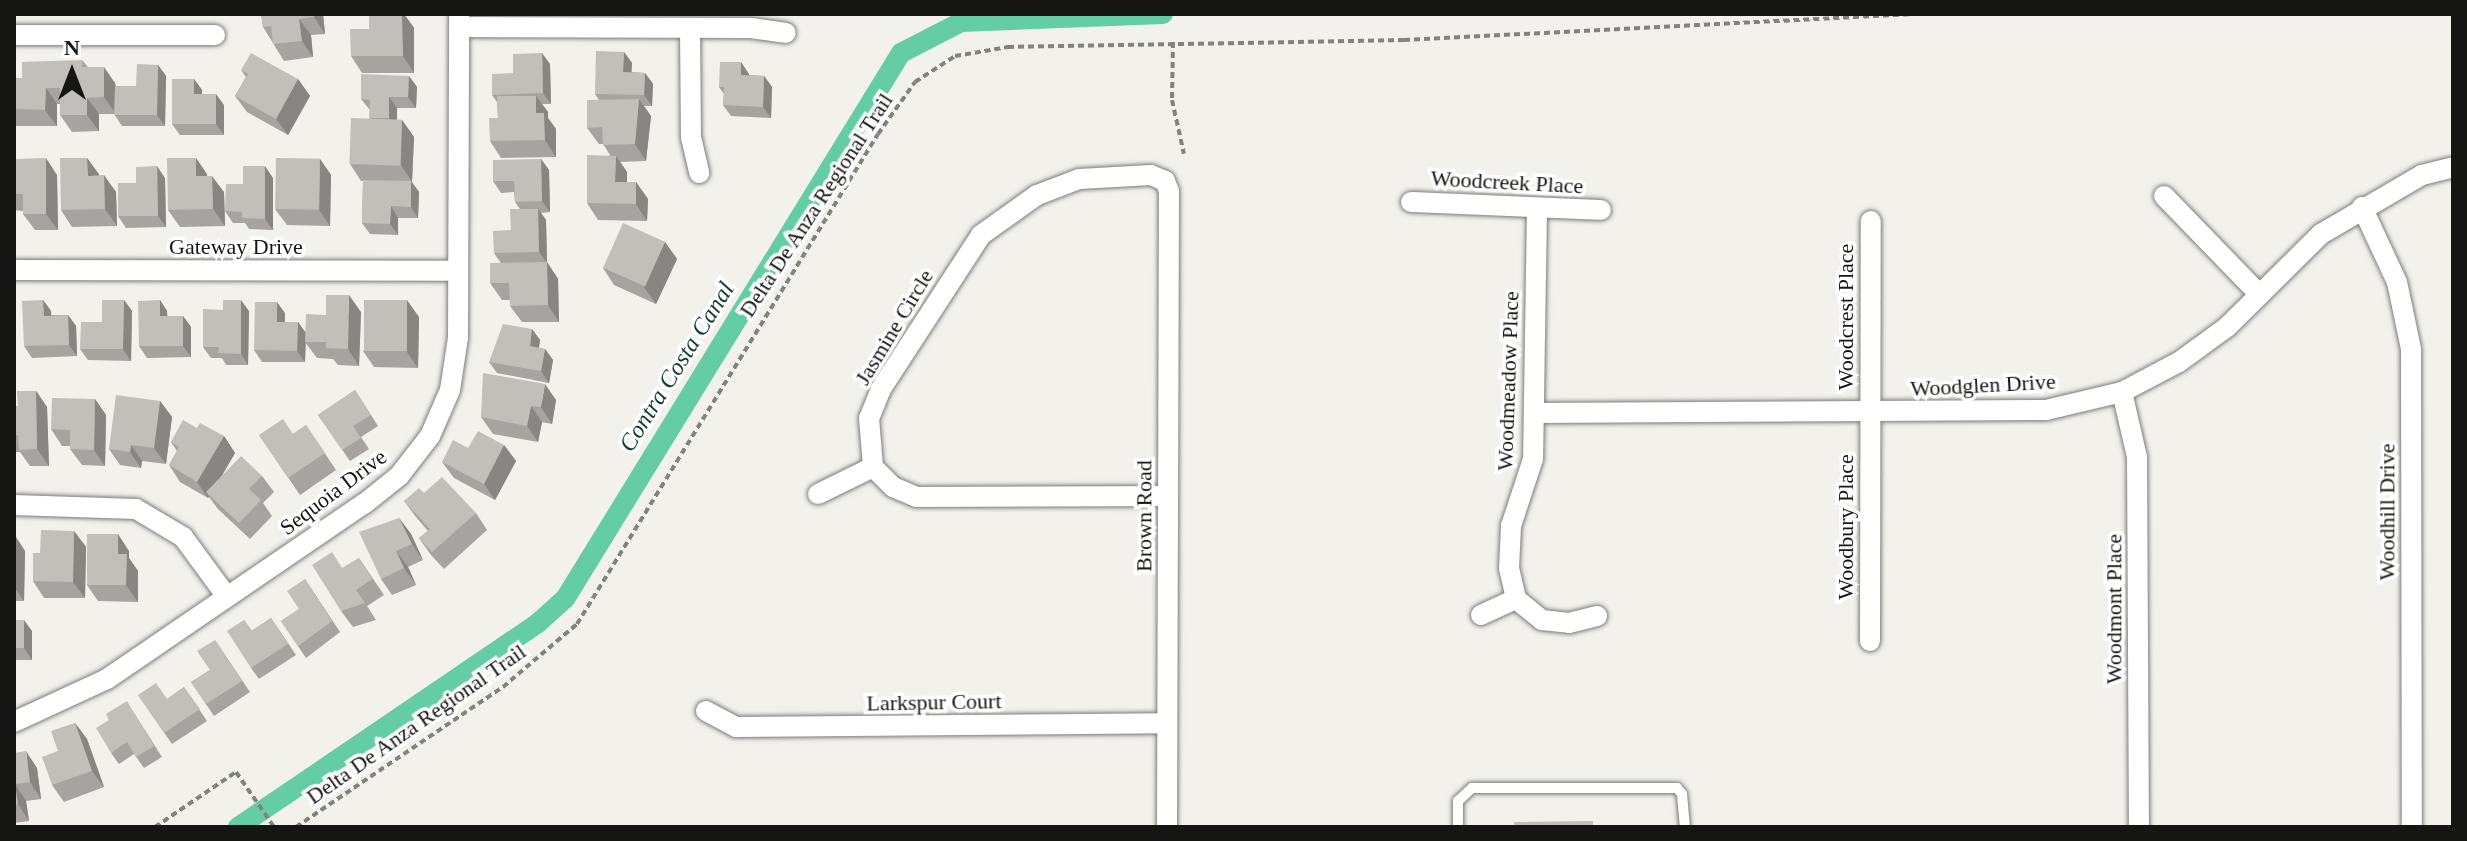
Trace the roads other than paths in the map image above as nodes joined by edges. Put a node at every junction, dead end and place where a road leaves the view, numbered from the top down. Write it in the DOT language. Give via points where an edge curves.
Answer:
graph roads {
  1 [pos="459,21"];
  2 [pos="690,28"];
  3 [pos="786,33"];
  4 [pos="14,35"];
  5 [pos="215,35"];
  6 [pos="2453,167"];
  7 [pos="699,173"];
  8 [pos="2164,196"];
  9 [pos="1411,202"];
  10 [pos="1170,205"];
  11 [pos="2362,207"];
  12 [pos="1537,209"];
  13 [pos="1601,210"];
  14 [pos="1871,221"];
  15 [pos="14,270"];
  16 [pos="458,271"];
  17 [pos="2257,292"];
  18 [pos="2122,392"];
  19 [pos="1535,413"];
  20 [pos="1869,413"];
  21 [pos="873,467"];
  22 [pos="818,494"];
  23 [pos="1168,496"];
  24 [pos="14,505"];
  25 [pos="227,597"];
  26 [pos="1516,599"];
  27 [pos="1481,615"];
  28 [pos="1597,616"];
  29 [pos="1870,641"];
  30 [pos="706,711"];
  31 [pos="14,722"];
  32 [pos="1167,723"];
  33 [pos="1167,827"];
  34 [pos="1458,827"];
  35 [pos="1685,827"];
  36 [pos="2139,827"];
  37 [pos="2412,827"];
  1 -- 2 [label="street"];
  1 -- 16 [label="street, Sequoia Drive"];
  2 -- 3 [label="street"];
  2 -- 7 [label="street" via="691,137"];
  4 -- 5 [label="street"];
  6 -- 11 [label="street, Woodglen Drive" via="2422,175"];
  8 -- 17 [label="street"];
  9 -- 12 [label="street, Woodcreek Place" via="1507,202"];
  10 -- 21 [label="street, Jasmine Circle" via="1165,181 1151,175 1079,179 1037,195 997,220 959,266 881,389 869,418"];
  10 -- 23 [label="street, Brown Road"];
  11 -- 17 [label="street, Woodglen Drive" via="2321,234"];
  11 -- 37 [label="street, Woodhill Drive" via="2397,282 2411,349"];
  12 -- 13 [label="street, Woodcreek Place"];
  12 -- 19 [label="street, Woodmeadow Place"];
  14 -- 20 [label="street, Woodcrest Place"];
  15 -- 16 [label="street, Gateway Drive"];
  16 -- 25 [label="street, Sequoia Drive" via="456,364 442,413 417,455 384,490"];
  17 -- 18 [label="street, Woodglen Drive" via="2227,327 2179,362"];
  18 -- 20 [label="street, Woodglen Drive" via="2046,410"];
  18 -- 36 [label="street, Woodmont Place" via="2137,457"];
  19 -- 20 [label="street, Woodglen Drive"];
  19 -- 26 [label="street, Woodmeadow Place" via="1529,481 1511,526 1509,568"];
  20 -- 29 [label="street, Woodbury Place"];
  21 -- 22 [label="street"];
  21 -- 23 [label="street" via="893,487 916,497"];
  23 -- 32 [label="street, Brown Road"];
  24 -- 25 [label="street" via="111,505 160,519 199,555"];
  25 -- 31 [label="street, Sequoia Drive" via="107,679"];
  26 -- 27 [label="street"];
  26 -- 28 [label="street" via="1542,620 1569,623"];
  30 -- 32 [label="street, Larkspur Court" via="736,727"];
  32 -- 33 [label="street, Brown Road"];
  34 -- 35 [label="lane" via="1458,801 1472,788 1677,788"];
}
